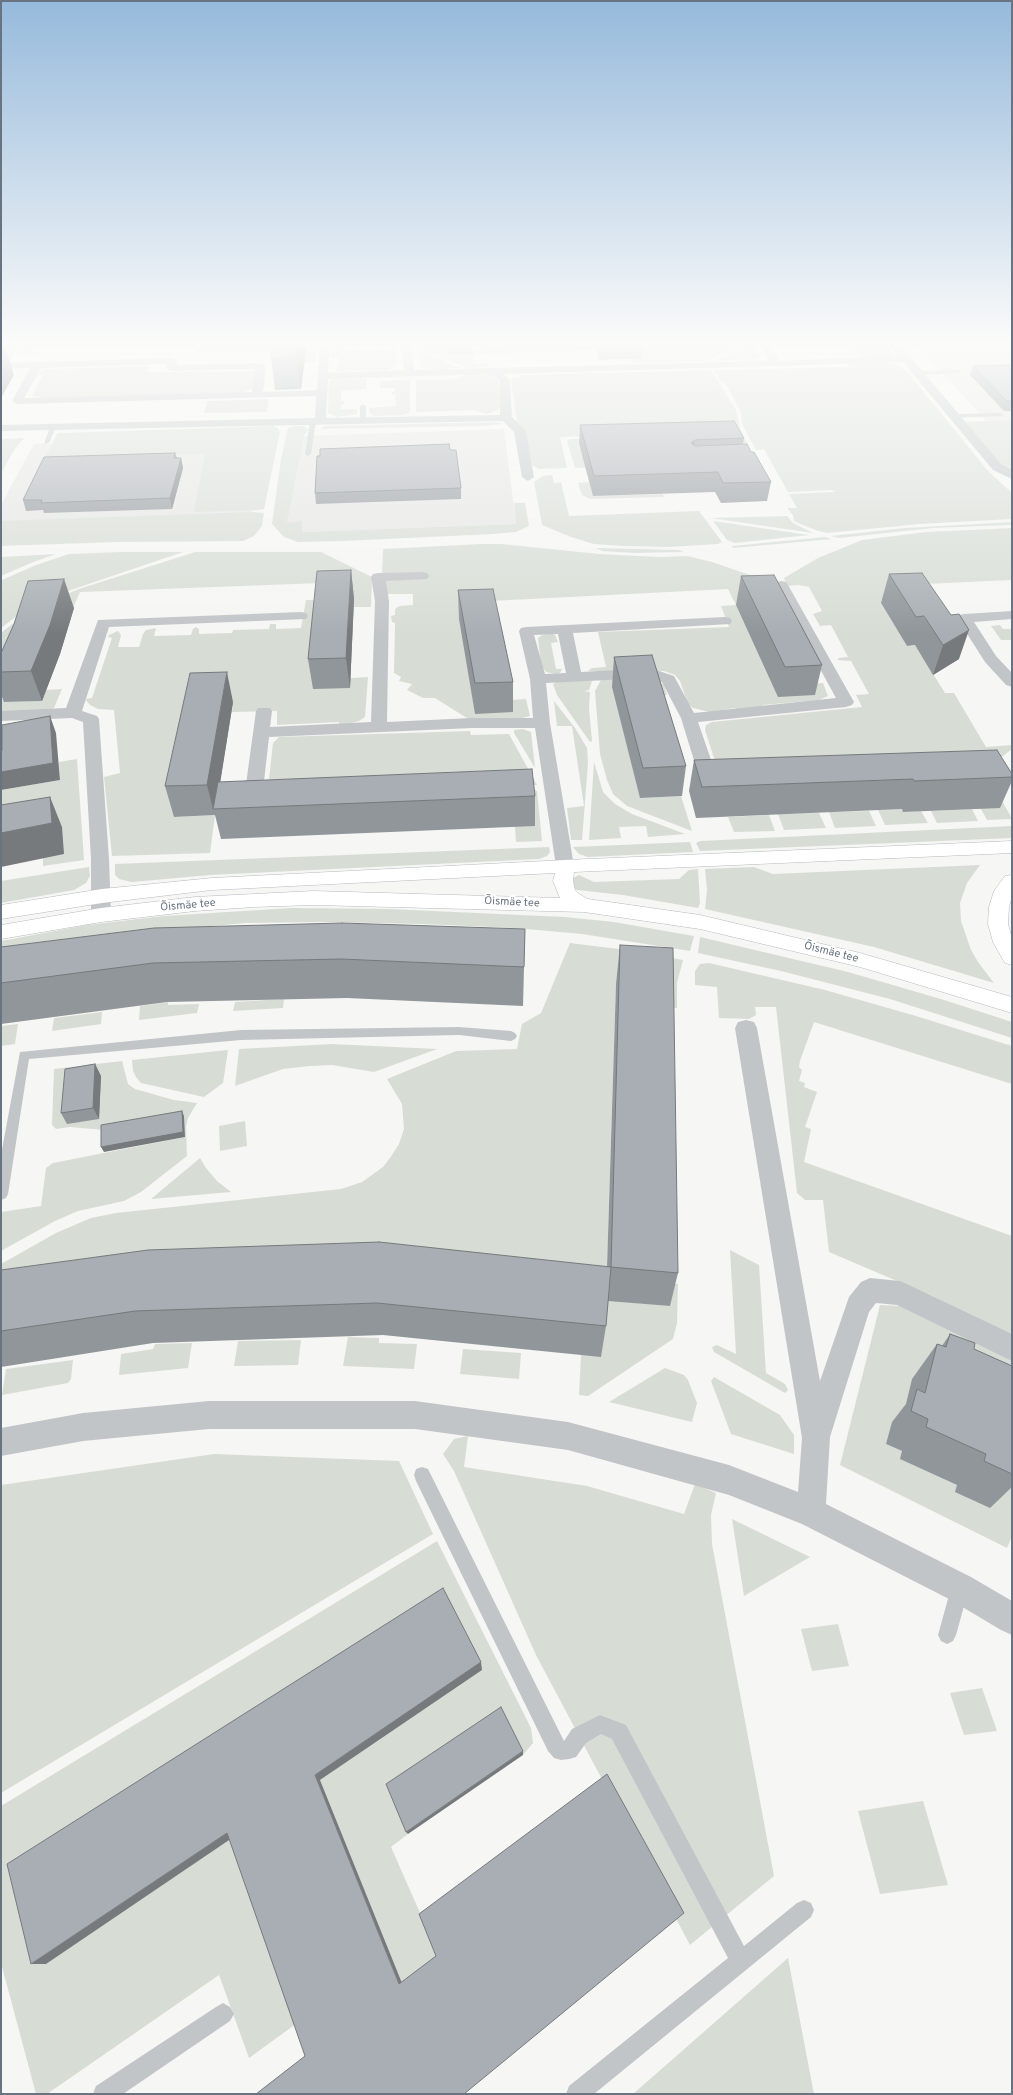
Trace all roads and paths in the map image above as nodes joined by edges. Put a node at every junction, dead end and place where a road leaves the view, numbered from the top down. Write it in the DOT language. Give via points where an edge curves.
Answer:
graph roads {
  1 [pos="48,439"];
  2 [pos="312,439"];
  3 [pos="521,439"];
  4 [pos="974,439"];
  5 [pos="46,443"];
  6 [pos="308,454"];
  7 [pos="1012,475"];
  8 [pos="528,477"];
  9 [pos="422,576"];
  10 [pos="781,585"];
  11 [pos="1012,615"];
  12 [pos="301,616"];
  13 [pos="725,621"];
  14 [pos="565,629"];
  15 [pos="574,676"];
  16 [pos="538,679"];
  17 [pos="1012,682"];
  18 [pos="264,711"];
  19 [pos="73,714"];
  20 [pos="1,716"];
  21 [pos="689,718"];
  22 [pos="542,723"];
  23 [pos="380,728"];
  24 [pos="262,732"];
  25 [pos="709,780"];
  26 [pos="253,799"];
  27 [pos="1012,847"];
  28 [pos="565,870"];
  29 [pos="1012,881"];
  30 [pos="102,896"];
  31 [pos="313,898"];
  32 [pos="584,905"];
  33 [pos="1,912"];
  34 [pos="101,915"];
  35 [pos="1,932"];
  36 [pos="1012,958"];
  37 [pos="1012,1005"];
  38 [pos="746,1028"];
  39 [pos="511,1036"];
  40 [pos="1,1194"];
  41 [pos="1012,1348"];
  42 [pos="816,1438"];
  43 [pos="1,1442"];
  44 [pos="422,1475"];
  45 [pos="811,1512"];
  46 [pos="960,1588"];
  47 [pos="1012,1619"];
  48 [pos="947,1634"];
  49 [pos="804,1910"];
  50 [pos="741,1961"];
  51 [pos="223,2014"];
  52 [pos="104,2094"];
  53 [pos="577,2094"];
  1 -- 5 [label="lane"];
  2 -- 6 [label="lane"];
  3 -- 8 [label="street"];
  4 -- 7 [label="street" via="998,467"];
  9 -- 23 [label="street" via="378,577 382,601"];
  10 -- 21 [label="street" via="846,702"];
  11 -- 17 [label="street" via="964,618 990,659"];
  12 -- 19 [label="street" via="103,623"];
  13 -- 14 [label="street"];
  14 -- 15 [label="street"];
  14 -- 16 [label="street" via="526,631"];
  15 -- 16 [label="street"];
  15 -- 21 [label="street" via="650,673 668,679"];
  16 -- 22 [label="street"];
  18 -- 24 [label="street"];
  19 -- 20 [label="street"];
  19 -- 30 [label="street" via="91,719"];
  21 -- 25 [label="street"];
  22 -- 23 [label="street" via="472,723"];
  22 -- 28 [label="street"];
  23 -- 24 [label="street"];
  24 -- 26 [label="street"];
  27 -- 28 [label="main road, Õismäe tee"];
  28 -- 30 [label="main road, Õismäe tee" via="212,884"];
  28 -- 31 [label="main road" via="557,877 362,887"];
  28 -- 32 [label="main road" via="563,881 566,892 572,899"];
  29 -- 36 [label="main road" via="1004,891 999,907 998,924 1003,942"];
  30 -- 33 [label="main road, Õismäe tee"];
  30 -- 34 [label="street"];
  31 -- 32 [label="main road, Õismäe tee"];
  31 -- 34 [label="main road, Õismäe tee" via="194,904"];
  32 -- 37 [label="main road, Õismäe tee" via="700,922 860,960"];
  34 -- 35 [label="main road, Õismäe tee"];
  38 -- 42 [label="street"];
  39 -- 40 [label="lane" via="459,1031 241,1035 24,1055"];
  41 -- 42 [label="street" via="900,1293 870,1290 858,1306"];
  42 -- 45 [label="street"];
  43 -- 45 [label="street" via="83,1427 209,1416 415,1415 568,1436 729,1480"];
  44 -- 50 [label="lane" via="555,1744 561,1751 569,1750 579,1736 600,1724 619,1732"];
  45 -- 46 [label="street"];
  46 -- 47 [label="street"];
  46 -- 48 [label="lane"];
  49 -- 50 [label="lane"];
  50 -- 53 [label="lane"];
  51 -- 52 [label="lane"];
}
